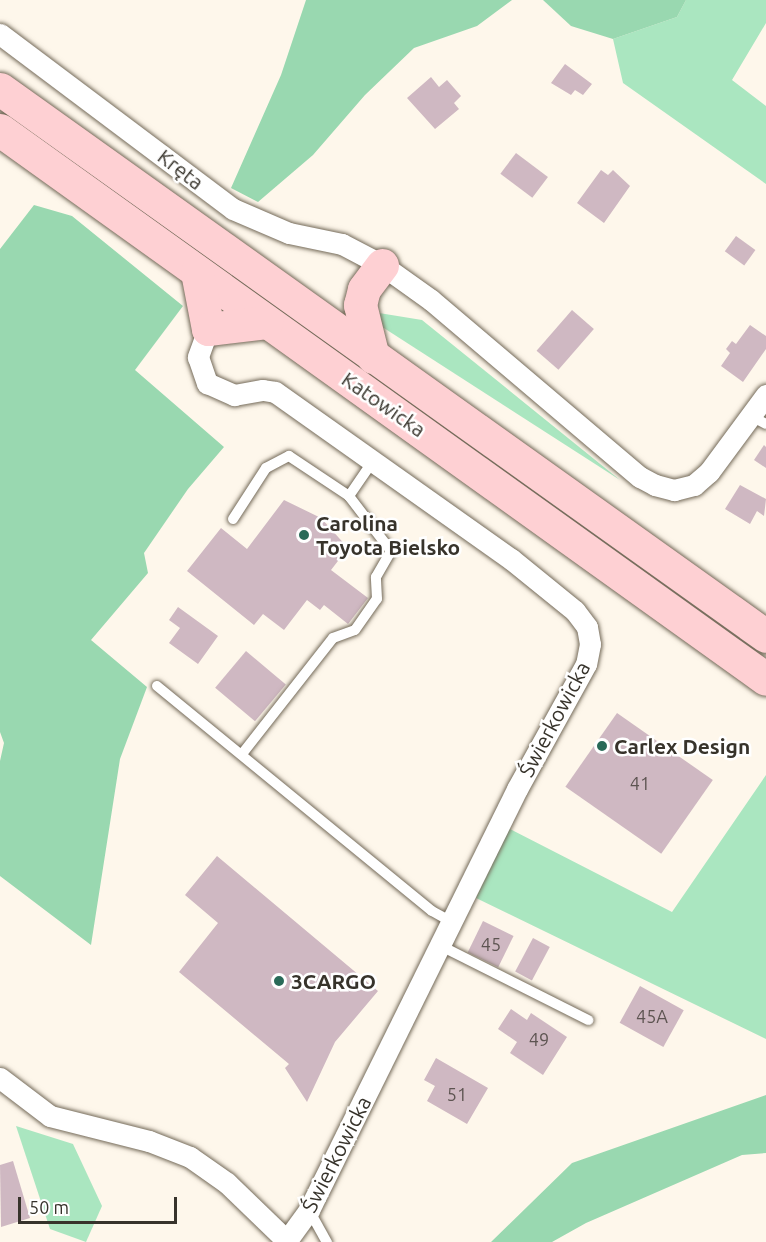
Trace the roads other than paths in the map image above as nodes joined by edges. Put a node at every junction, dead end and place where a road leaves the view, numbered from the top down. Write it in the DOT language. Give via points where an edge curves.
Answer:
graph roads {
  1 [pos="0,34"];
  2 [pos="0,89"];
  3 [pos="0,130"];
  4 [pos="382,265"];
  5 [pos="197,272"];
  6 [pos="267,322"];
  7 [pos="208,329"];
  8 [pos="373,357"];
  9 [pos="766,395"];
  10 [pos="758,420"];
  11 [pos="374,461"];
  12 [pos="349,496"];
  13 [pos="233,519"];
  14 [pos="766,636"];
  15 [pos="766,679"];
  16 [pos="157,686"];
  17 [pos="242,754"];
  18 [pos="452,922"];
  19 [pos="441,946"];
  20 [pos="588,1020"];
  21 [pos="0,1078"];
  22 [pos="309,1210"];
  23 [pos="287,1241"];
  24 [pos="327,1242"];
  1 -- 4 [label="street, Kręta" via="233,209 289,232 342,244"];
  2 -- 8 [label="main road, Katowicka"];
  3 -- 5 [label="main road, Katowicka"];
  4 -- 8 [label="main road" via="364,289 360,305"];
  4 -- 10 [label="street" via="431,300 640,477 655,485 674,490 694,485"];
  5 -- 6 [label="main road, Katowicka"];
  5 -- 7 [label="main road"];
  6 -- 7 [label="main road"];
  6 -- 15 [label="main road, Katowicka"];
  7 -- 11 [label="street, Świerkowicka" via="198,357 207,383 234,396 263,390 275,392"];
  8 -- 14 [label="main road, Katowicka"];
  9 -- 10 [label="street"];
  11 -- 12 [label="lane"];
  11 -- 18 [label="street, Świerkowicka" via="511,559 575,611 587,627 590,644 586,664 517,789"];
  12 -- 13 [label="lane" via="289,456 266,468"];
  12 -- 17 [label="lane" via="391,551 376,577 377,599 355,630 333,638"];
  16 -- 17 [label="lane"];
  17 -- 18 [label="lane" via="432,911"];
  18 -- 19 [label="street, Świerkowicka"];
  19 -- 20 [label="lane"];
  19 -- 22 [label="street, Świerkowicka"];
  21 -- 23 [label="street" via="50,1116 149,1141 190,1157 227,1183"];
  22 -- 23 [label="street, Świerkowicka"];
  22 -- 24 [label="lane"];
}
